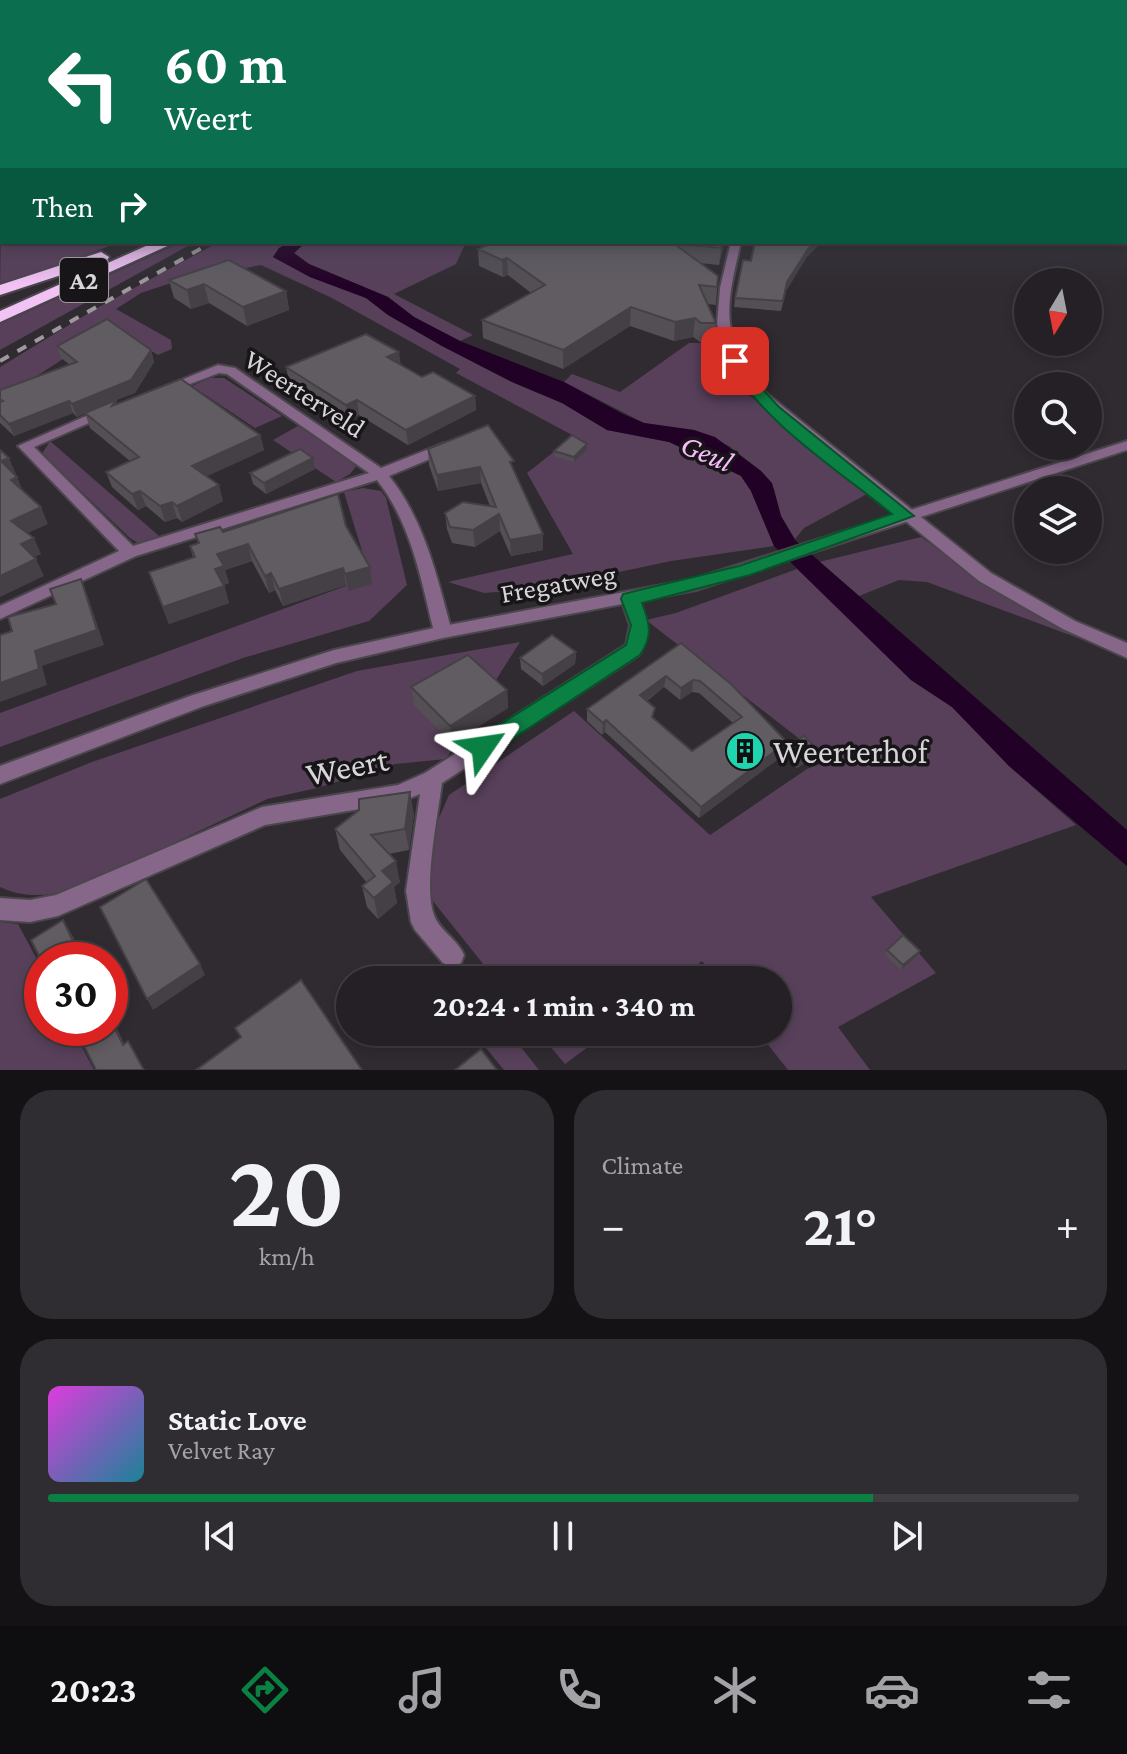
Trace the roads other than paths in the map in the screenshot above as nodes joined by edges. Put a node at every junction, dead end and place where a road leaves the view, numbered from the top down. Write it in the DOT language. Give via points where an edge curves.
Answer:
graph roads {
  1 [pos="140,244"];
  2 [pos="164,244"];
  3 [pos="736,244"];
  4 [pos="0,290"];
  5 [pos="0,306"];
  6 [pos="0,317"];
  7 [pos="154,393"];
  8 [pos="125,405"];
  9 [pos="462,441"];
  10 [pos="1127,445"];
  11 [pos="380,474"];
  12 [pos="905,516"];
  13 [pos="130,552"];
  14 [pos="630,599"];
  15 [pos="0,613"];
  16 [pos="443,632"];
  17 [pos="1127,651"];
  18 [pos="0,775"];
  19 [pos="432,779"];
  20 [pos="0,909"];
  21 [pos="452,955"];
  1 -- 4 [label="highway, A2"];
  1 -- 5 [label="highway, A2"];
  2 -- 6 [label="highway, A2"];
  3 -- 12 [label="street" via="720,325 746,380"];
  7 -- 11 [label="street, Weerterveld" via="218,369 231,371"];
  8 -- 13 [label="street" via="25,446"];
  9 -- 11 [label="street"];
  10 -- 12 [label="street, Fregatweg"];
  11 -- 13 [label="street, Weerterveld"];
  11 -- 16 [label="street, Weerterveld" via="397,492"];
  12 -- 14 [label="street, Fregatweg" via="777,560"];
  12 -- 17 [label="street" via="1005,590"];
  13 -- 15 [label="street, Weerterveld"];
  14 -- 16 [label="street, Fregatweg"];
  14 -- 19 [label="street, Weert" via="641,625 633,650"];
  16 -- 18 [label="street, Fregatweg" via="290,670"];
  19 -- 20 [label="street, Weert" via="401,793 262,816 58,905 30,911"];
  19 -- 21 [label="street" via="418,891 423,922"];
}
